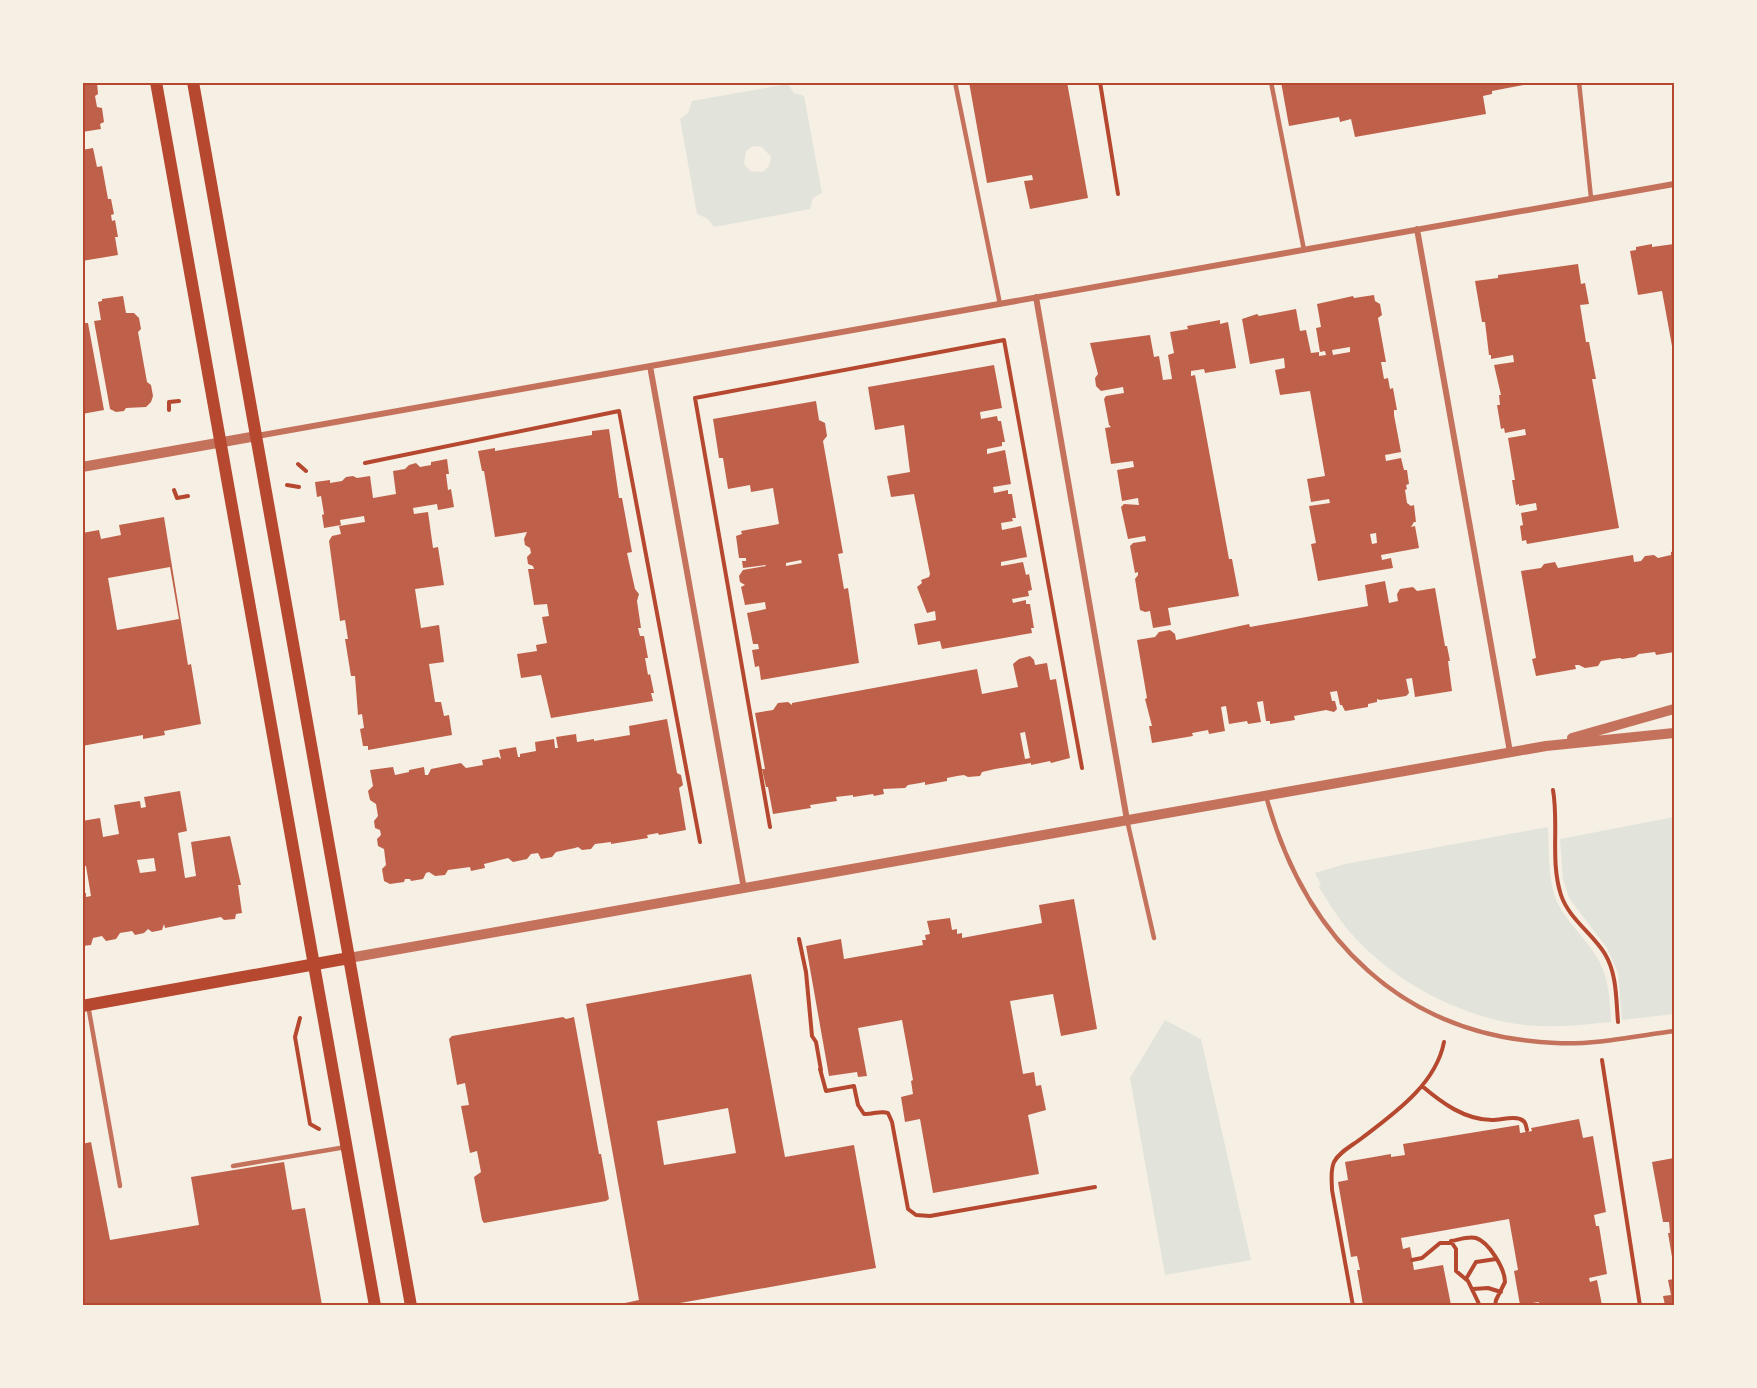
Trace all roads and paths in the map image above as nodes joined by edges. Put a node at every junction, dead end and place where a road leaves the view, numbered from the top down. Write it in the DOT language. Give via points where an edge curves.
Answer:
graph roads {
  1 [pos="156,82"];
  2 [pos="193,82"];
  3 [pos="955,82"];
  4 [pos="1100,82"];
  5 [pos="1271,82"];
  6 [pos="1579,82"];
  7 [pos="1674,184"];
  8 [pos="1118,194"];
  9 [pos="1591,198"];
  10 [pos="1418,229"];
  11 [pos="1304,250"];
  12 [pos="1036,297"];
  13 [pos="1000,304"];
  14 [pos="650,366"];
  15 [pos="179,401"];
  16 [pos="169,410"];
  17 [pos="257,436"];
  18 [pos="220,443"];
  19 [pos="365,463"];
  20 [pos="298,464"];
  21 [pos="82,467"];
  22 [pos="306,471"];
  23 [pos="286,484"];
  24 [pos="299,487"];
  25 [pos="174,490"];
  26 [pos="188,496"];
  27 [pos="1674,709"];
  28 [pos="1674,733"];
  29 [pos="1546,746"];
  30 [pos="1510,752"];
  31 [pos="1082,768"];
  32 [pos="1553,790"];
  33 [pos="1266,796"];
  34 [pos="1127,820"];
  35 [pos="770,827"];
  36 [pos="700,842"];
  37 [pos="744,889"];
  38 [pos="1154,938"];
  39 [pos="800,939"];
  40 [pos="349,958"];
  41 [pos="313,965"];
  42 [pos="85,1006"];
  43 [pos="1618,1023"];
  44 [pos="1674,1031"];
  45 [pos="1444,1042"];
  46 [pos="1602,1060"];
  47 [pos="1422,1086"];
  48 [pos="1527,1131"];
  49 [pos="347,1147"];
  50 [pos="233,1166"];
  51 [pos="120,1186"];
  52 [pos="1095,1187"];
  53 [pos="1448,1241"];
  54 [pos="1496,1258"];
  55 [pos="1412,1260"];
  56 [pos="1466,1279"];
  57 [pos="1473,1289"];
  58 [pos="1501,1292"];
  59 [pos="375,1305"];
  60 [pos="411,1305"];
  61 [pos="1353,1305"];
  62 [pos="1480,1305"];
  63 [pos="1495,1305"];
  64 [pos="1640,1305"];
  1 -- 18 [label="main road"];
  2 -- 17 [label="main road"];
  3 -- 13 [label="lane"];
  4 -- 8 [label="path"];
  5 -- 11 [label="lane"];
  6 -- 9 [label="lane"];
  7 -- 9 [label="street"];
  9 -- 10 [label="street"];
  10 -- 11 [label="street"];
  10 -- 30 [label="street"];
  11 -- 12 [label="street"];
  12 -- 13 [label="street"];
  12 -- 34 [label="street"];
  13 -- 14 [label="street"];
  14 -- 17 [label="street"];
  14 -- 37 [label="street"];
  15 -- 16 [label="path" via="169,402"];
  17 -- 18 [label="street"];
  17 -- 40 [label="main road"];
  18 -- 21 [label="street"];
  18 -- 41 [label="main road"];
  19 -- 36 [label="path" via="619,411"];
  20 -- 22 [label="path"];
  23 -- 24 [label="path"];
  25 -- 26 [label="path" via="177,498"];
  27 -- 29 [label="street"];
  28 -- 29 [label="street"];
  29 -- 30 [label="street"];
  30 -- 33 [label="street"];
  31 -- 35 [label="path" via="1005,340 695,398"];
  32 -- 43 [label="path" via="1558,886 1568,909 1605,953 1612,970"];
  33 -- 34 [label="street"];
  33 -- 44 [label="lane" via="1285,854 1325,925 1353,957 1405,999 1467,1028 1517,1040 1579,1043"];
  34 -- 37 [label="street"];
  34 -- 38 [label="lane"];
  37 -- 40 [label="street"];
  39 -- 52 [label="path" via="812,1036 826,1091 854,1086 864,1114 888,1113 908,1209 916,1215 930,1216"];
  40 -- 41 [label="main road"];
  40 -- 60 [label="main road"];
  41 -- 42 [label="main road"];
  41 -- 49 [label="main road"];
  42 -- 51 [label="lane"];
  45 -- 47 [label="path" via="1439,1060"];
  46 -- 64 [label="path"];
  47 -- 48 [label="path" via="1457,1112 1489,1120 1520,1119"];
  47 -- 61 [label="path" via="1333,1163 1332,1190"];
  49 -- 50 [label="lane"];
  49 -- 59 [label="main road"];
  53 -- 54 [label="path" via="1479,1239"];
  53 -- 55 [label="path"];
  53 -- 56 [label="path" via="1455,1245 1456,1271"];
  54 -- 56 [label="path" via="1476,1262"];
  54 -- 58 [label="path" via="1505,1272"];
  56 -- 57 [label="path"];
  57 -- 58 [label="path"];
  57 -- 62 [label="path"];
  58 -- 63 [label="path"];
}
